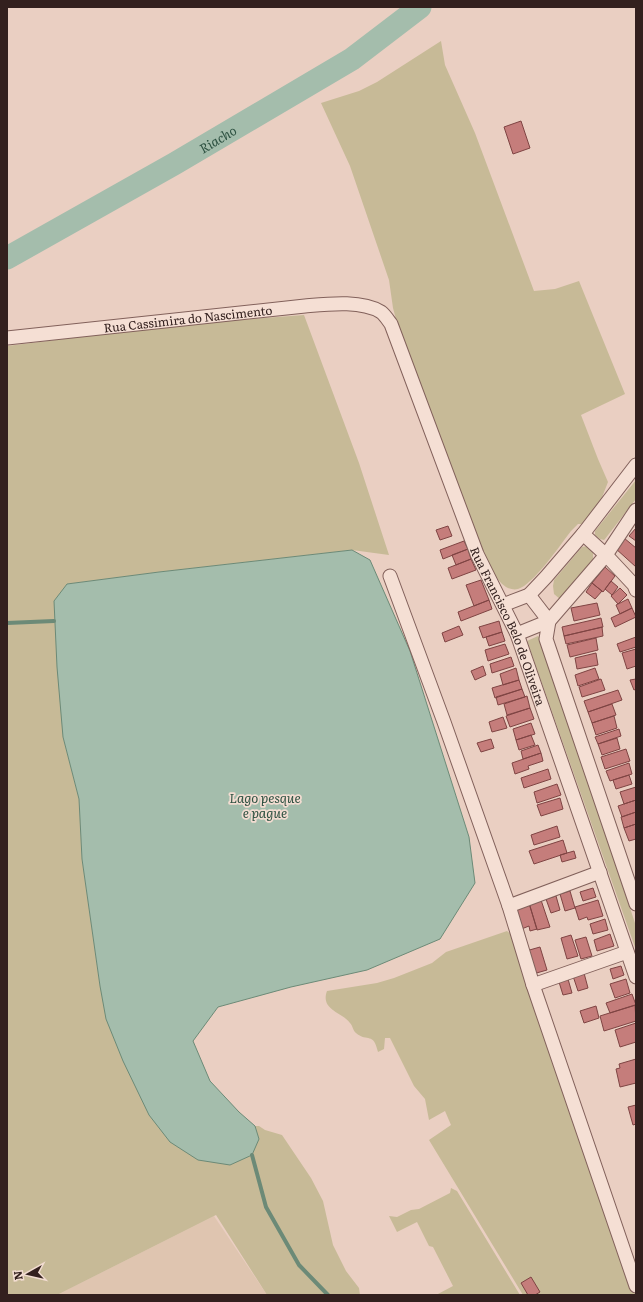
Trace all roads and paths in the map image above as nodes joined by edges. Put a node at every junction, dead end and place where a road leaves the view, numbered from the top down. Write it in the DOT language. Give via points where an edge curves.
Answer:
graph roads {
  1 [pos="368,306"];
  2 [pos="7,338"];
  3 [pos="636,465"];
  4 [pos="636,510"];
  5 [pos="583,534"];
  6 [pos="606,555"];
  7 [pos="390,576"];
  8 [pos="636,590"];
  9 [pos="529,595"];
  10 [pos="502,606"];
  11 [pos="549,621"];
  12 [pos="517,634"];
  13 [pos="600,872"];
  14 [pos="636,904"];
  15 [pos="510,906"];
  16 [pos="631,956"];
  17 [pos="636,975"];
  18 [pos="533,985"];
  19 [pos="636,1286"];
  1 -- 2 [label="street, Rua Cassimira do Nascimento" via="305,306"];
  1 -- 10 [label="street, Rua Francisco Belo de Oliveira" via="382,313 391,324 477,554"];
  3 -- 5 [label="street"];
  4 -- 6 [label="street"];
  5 -- 6 [label="street"];
  5 -- 9 [label="street"];
  6 -- 8 [label="street"];
  6 -- 11 [label="street"];
  7 -- 15 [label="street"];
  9 -- 10 [label="street"];
  9 -- 11 [label="street"];
  10 -- 12 [label="street, Rua Francisco Belo de Oliveira"];
  11 -- 12 [label="street"];
  11 -- 14 [label="street" via="546,639"];
  12 -- 13 [label="street, Rua Francisco Belo de Oliveira"];
  13 -- 15 [label="street"];
  13 -- 16 [label="street, Rua Francisco Belo de Oliveira"];
  15 -- 18 [label="street"];
  16 -- 17 [label="street, Rua Francisco Belo de Oliveira"];
  16 -- 18 [label="street"];
  18 -- 19 [label="street"];
}
